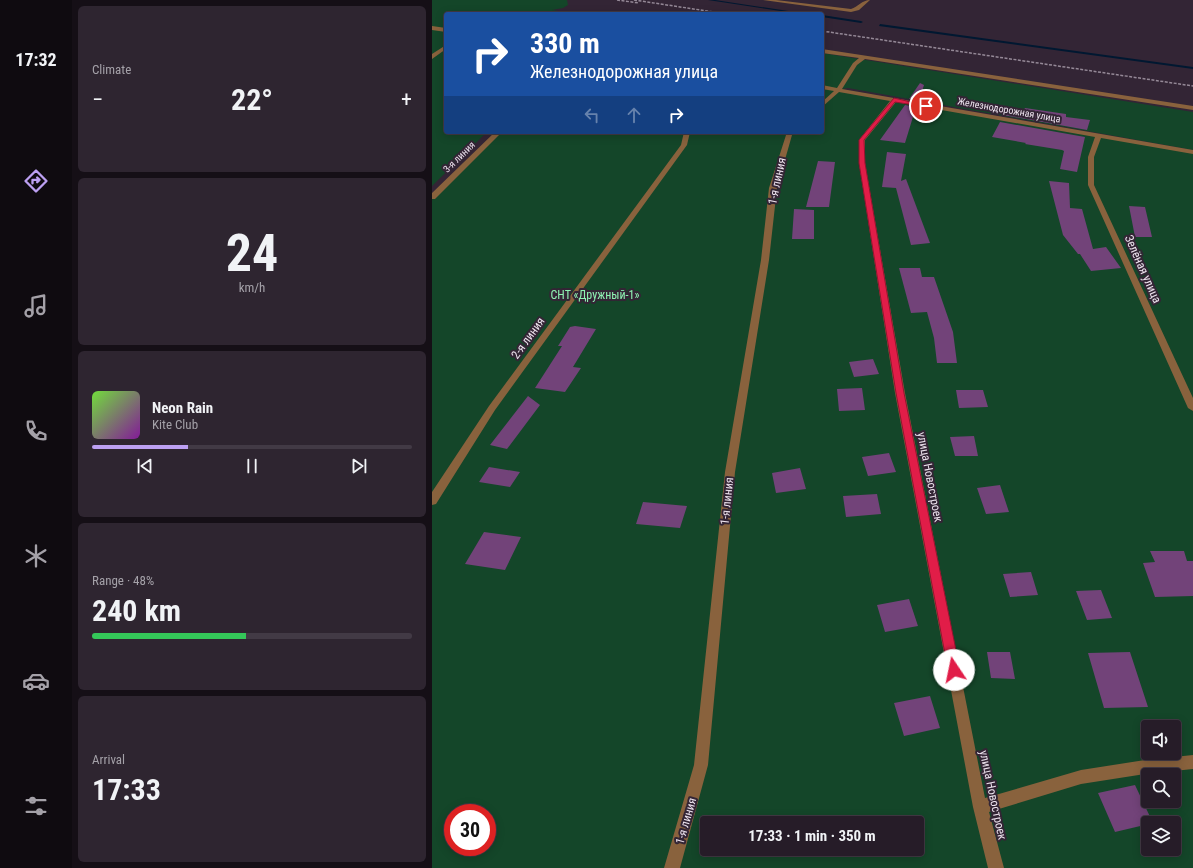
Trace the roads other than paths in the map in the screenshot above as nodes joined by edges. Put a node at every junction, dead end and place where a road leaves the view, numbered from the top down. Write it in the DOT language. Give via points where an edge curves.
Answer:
graph roads {
  1 [pos="764,0"];
  2 [pos="868,0"];
  3 [pos="432,28"];
  4 [pos="444,30"];
  5 [pos="444,48"];
  6 [pos="824,51"];
  7 [pos="432,57"];
  8 [pos="864,57"];
  9 [pos="824,87"];
  10 [pos="839,89"];
  11 [pos="894,100"];
  12 [pos="824,102"];
  13 [pos="1193,108"];
  14 [pos="497,134"];
  15 [pos="687,134"];
  16 [pos="790,134"];
  17 [pos="1098,136"];
  18 [pos="1193,152"];
  19 [pos="432,196"];
  20 [pos="1193,408"];
  21 [pos="432,501"];
  22 [pos="1193,762"];
  23 [pos="980,806"];
  24 [pos="672,868"];
  25 [pos="996,868"];
  1 -- 2 [label="street" via="851,11"];
  3 -- 4 [label="street"];
  5 -- 7 [label="street"];
  6 -- 8 [label="street"];
  8 -- 10 [label="street" via="855,64"];
  8 -- 13 [label="street"];
  9 -- 10 [label="street, Железнодорожная улица"];
  10 -- 11 [label="street, Железнодорожная улица"];
  10 -- 12 [label="street"];
  11 -- 17 [label="street, Железнодорожная улица"];
  11 -- 23 [label="street, улица Новостроек" via="862,140 862,163 900,393"];
  14 -- 19 [label="street, 3-я линия"];
  15 -- 21 [label="street, 2-я линия" via="684,145 492,408"];
  16 -- 24 [label="street, 1-я линия" via="773,188 765,260 730,472 701,765"];
  17 -- 18 [label="street, Железнодорожная улица"];
  17 -- 20 [label="street, Зелёная улица" via="1091,157 1092,185"];
  22 -- 23 [label="street" via="1080,777"];
  23 -- 25 [label="street, улица Новостроек"];
}
